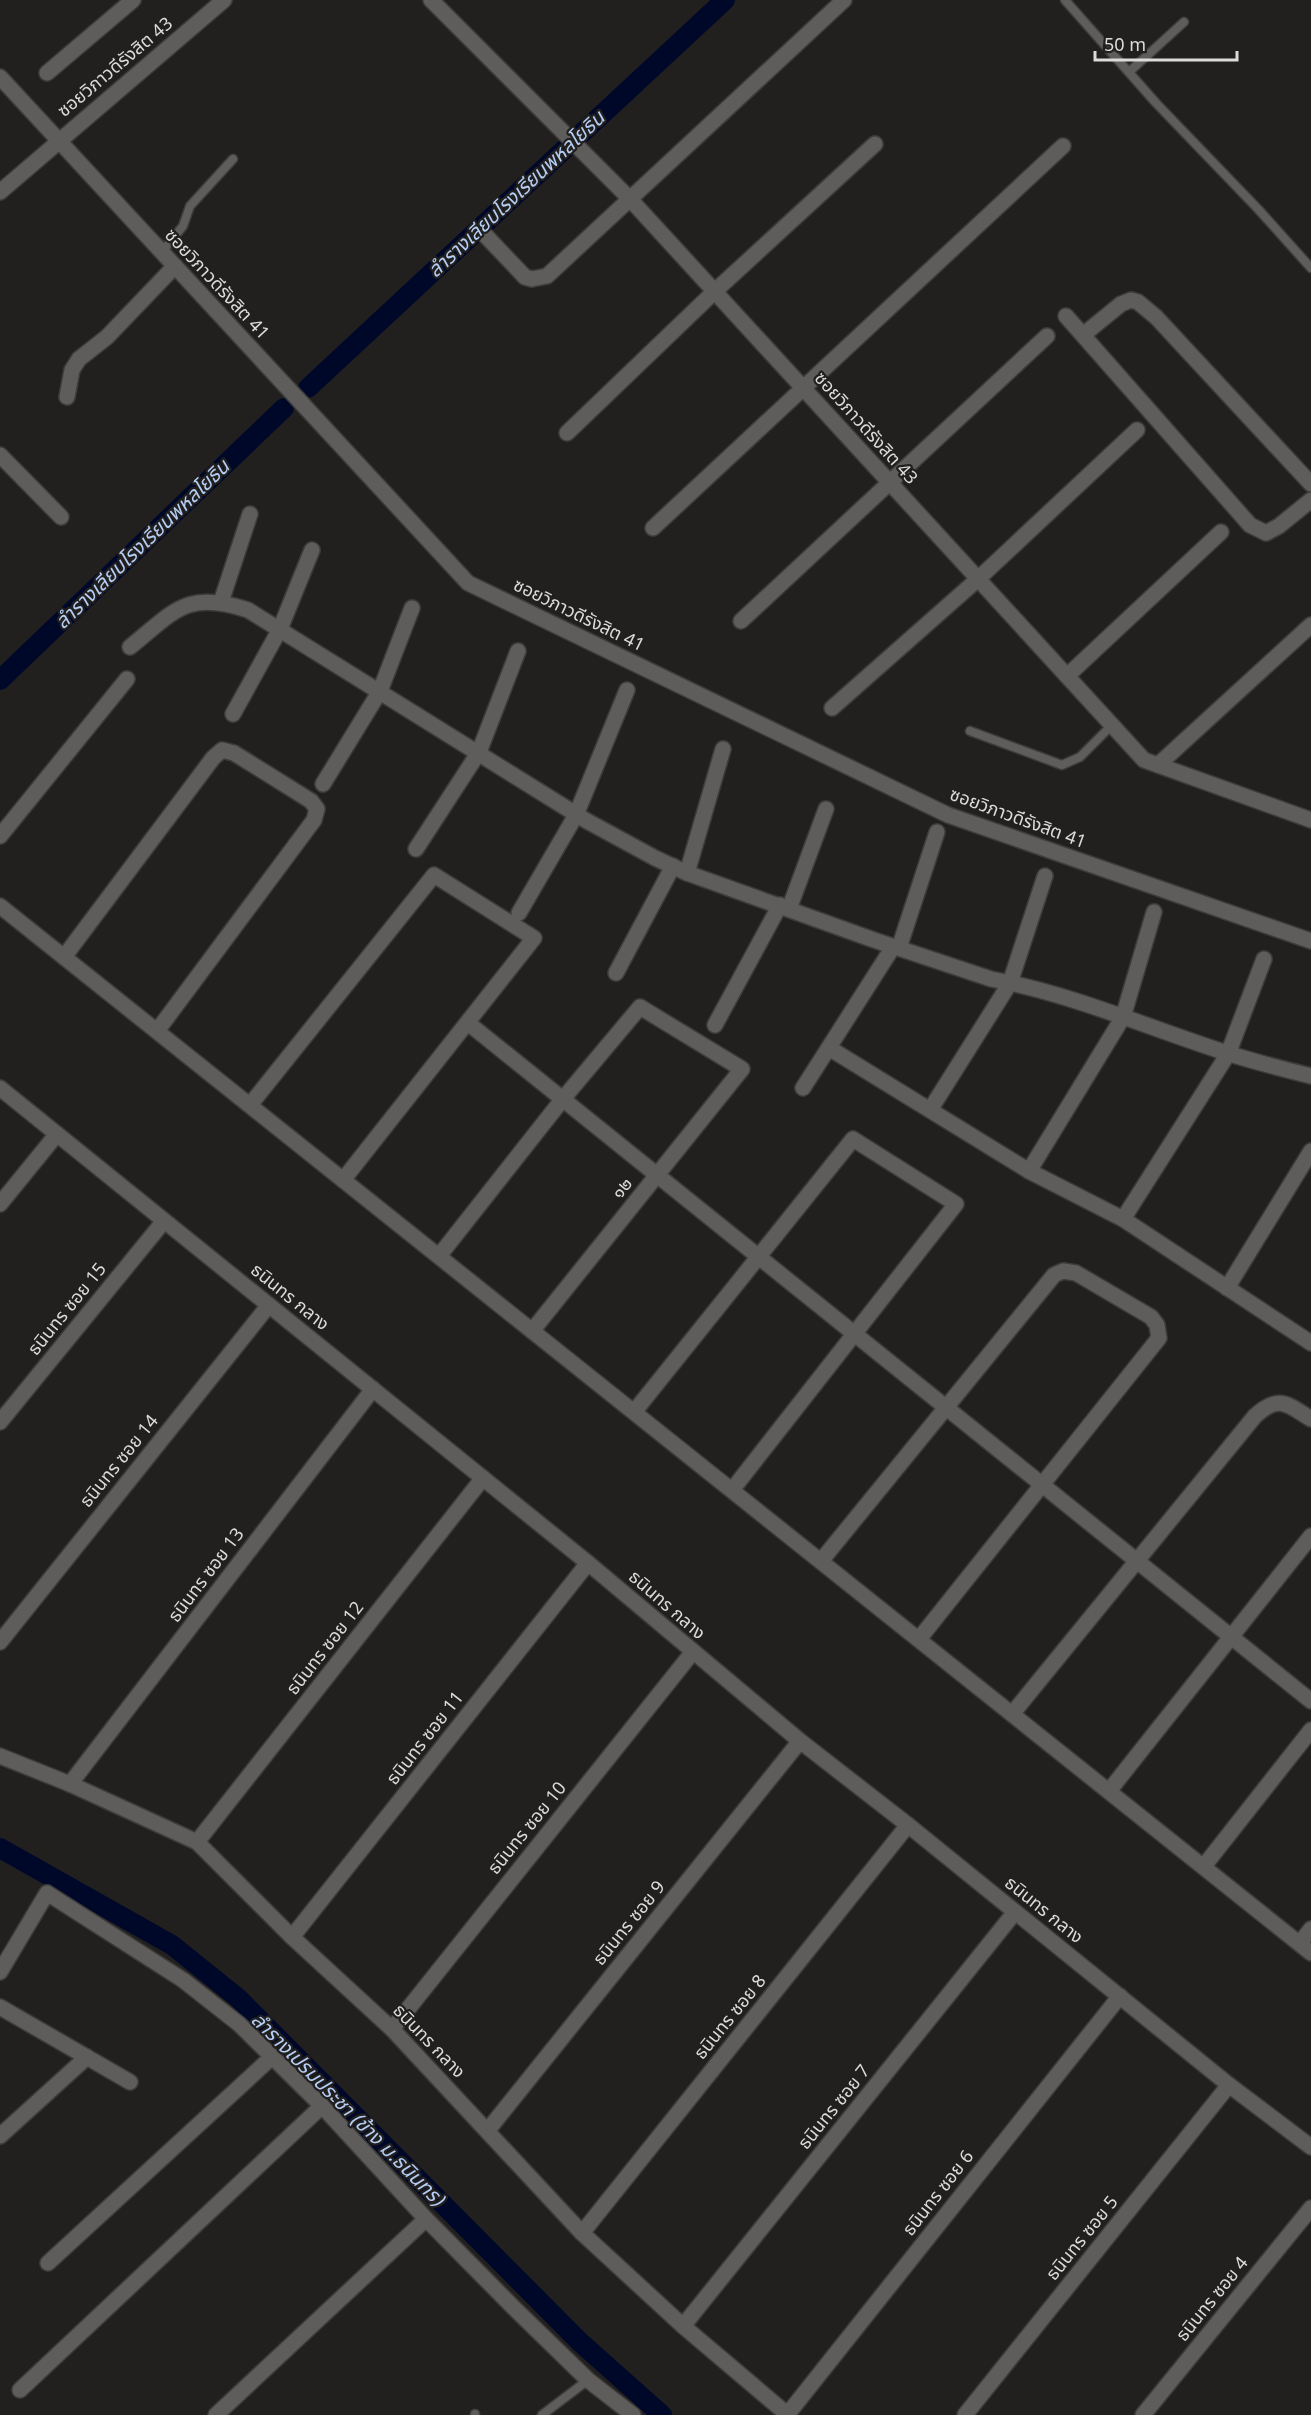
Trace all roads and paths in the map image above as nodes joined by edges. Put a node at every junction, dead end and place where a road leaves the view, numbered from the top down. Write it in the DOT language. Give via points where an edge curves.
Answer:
graph roads {
  1 [pos="133,0"];
  2 [pos="224,0"];
  3 [pos="431,0"];
  4 [pos="844,0"];
  5 [pos="1065,0"];
  6 [pos="1184,22"];
  7 [pos="1129,72"];
  8 [pos="47,73"];
  9 [pos="0,77"];
  10 [pos="58,140"];
  11 [pos="875,144"];
  12 [pos="1063,146"];
  13 [pos="233,159"];
  14 [pos="0,192"];
  15 [pos="629,198"];
  16 [pos="486,236"];
  17 [pos="162,252"];
  18 [pos="175,266"];
  19 [pos="1311,268"];
  20 [pos="715,291"];
  21 [pos="1066,316"];
  22 [pos="1083,335"];
  23 [pos="1047,336"];
  24 [pos="804,388"];
  25 [pos="68,397"];
  26 [pos="1137,430"];
  27 [pos="567,433"];
  28 [pos="0,455"];
  29 [pos="889,482"];
  30 [pos="1311,484"];
  31 [pos="1311,500"];
  32 [pos="250,514"];
  33 [pos="61,517"];
  34 [pos="653,528"];
  35 [pos="1221,532"];
  36 [pos="312,550"];
  37 [pos="978,579"];
  38 [pos="221,602"];
  39 [pos="412,608"];
  40 [pos="741,621"];
  41 [pos="1311,624"];
  42 [pos="280,629"];
  43 [pos="129,647"];
  44 [pos="518,651"];
  45 [pos="1067,676"];
  46 [pos="127,679"];
  47 [pos="627,690"];
  48 [pos="380,691"];
  49 [pos="832,708"];
  50 [pos="233,714"];
  51 [pos="1112,725"];
  52 [pos="970,731"];
  53 [pos="723,748"];
  54 [pos="479,752"];
  55 [pos="1158,765"];
  56 [pos="323,784"];
  57 [pos="826,809"];
  58 [pos="576,815"];
  59 [pos="1311,820"];
  60 [pos="937,832"];
  61 [pos="0,836"];
  62 [pos="416,849"];
  63 [pos="680,870"];
  64 [pos="1045,876"];
  65 [pos="0,906"];
  66 [pos="785,907"];
  67 [pos="1154,912"];
  68 [pos="519,913"];
  69 [pos="1311,941"];
  70 [pos="896,947"];
  71 [pos="64,957"];
  72 [pos="1264,959"];
  73 [pos="616,973"];
  74 [pos="1010,983"];
  75 [pos="1123,1017"];
  76 [pos="468,1023"];
  77 [pos="715,1025"];
  78 [pos="157,1031"];
  79 [pos="829,1048"];
  80 [pos="1228,1054"];
  81 [pos="1311,1076"];
  82 [pos="0,1088"];
  83 [pos="803,1088"];
  84 [pos="562,1100"];
  85 [pos="250,1105"];
  86 [pos="930,1110"];
  87 [pos="57,1134"];
  88 [pos="1311,1150"];
  89 [pos="1029,1171"];
  90 [pos="657,1176"];
  91 [pos="343,1180"];
  92 [pos="0,1204"];
  93 [pos="1123,1219"];
  94 [pos="164,1221"];
  95 [pos="439,1256"];
  96 [pos="759,1257"];
  97 [pos="1227,1288"];
  98 [pos="269,1305"];
  99 [pos="532,1331"];
  100 [pos="855,1335"];
  101 [pos="1311,1343"];
  102 [pos="373,1389"];
  103 [pos="945,1407"];
  104 [pos="634,1412"];
  105 [pos="1311,1419"];
  106 [pos="0,1422"];
  107 [pos="483,1478"];
  108 [pos="1042,1485"];
  109 [pos="732,1490"];
  110 [pos="1311,1536"];
  111 [pos="1136,1560"];
  112 [pos="821,1561"];
  113 [pos="588,1563"];
  114 [pos="1232,1638"];
  115 [pos="919,1639"];
  116 [pos="0,1642"];
  117 [pos="692,1653"];
  118 [pos="1311,1701"];
  119 [pos="1012,1714"];
  120 [pos="1311,1730"];
  121 [pos="800,1741"];
  122 [pos="0,1755"];
  123 [pos="70,1784"];
  124 [pos="1109,1791"];
  125 [pos="908,1826"];
  126 [pos="197,1842"];
  127 [pos="1203,1866"];
  128 [pos="1016,1912"];
  129 [pos="1311,1929"];
  130 [pos="292,1937"];
  131 [pos="1305,1948"];
  132 [pos="0,1972"];
  133 [pos="1120,1996"];
  134 [pos="0,2007"];
  135 [pos="392,2029"];
  136 [pos="87,2057"];
  137 [pos="272,2057"];
  138 [pos="130,2082"];
  139 [pos="1229,2085"];
  140 [pos="322,2106"];
  141 [pos="488,2130"];
  142 [pos="0,2136"];
  143 [pos="1311,2147"];
  144 [pos="1311,2208"];
  145 [pos="426,2219"];
  146 [pos="582,2233"];
  147 [pos="48,2263"];
  148 [pos="683,2326"];
  149 [pos="588,2380"];
  150 [pos="20,2390"];
  151 [pos="216,2415"];
  152 [pos="542,2415"];
  153 [pos="633,2415"];
  154 [pos="788,2415"];
  155 [pos="965,2415"];
  156 [pos="1143,2415"];
  1 -- 8 [label="street"];
  2 -- 10 [label="street, ซอยวิภาวดีรังสิต 43"];
  3 -- 15 [label="street, ซอยวิภาวดีรังสิต 43"];
  4 -- 15 [label="street"];
  5 -- 7 [label="lane"];
  6 -- 7 [label="lane"];
  7 -- 19 [label="lane"];
  9 -- 10 [label="street, ซอยวิภาวดีรังสิต 41"];
  10 -- 14 [label="street, ซอยวิภาวดีรังสิต 43"];
  10 -- 17 [label="street, ซอยวิภาวดีรังสิต 41"];
  11 -- 20 [label="street"];
  12 -- 24 [label="street"];
  13 -- 17 [label="lane" via="190,206 183,226"];
  15 -- 16 [label="street" via="547,276 525,277"];
  15 -- 20 [label="street, ซอยวิภาวดีรังสิต 43"];
  17 -- 18 [label="street, ซอยวิภาวดีรังสิต 41"];
  18 -- 25 [label="street" via="107,337 79,358 72,370"];
  18 -- 69 [label="street, ซอยวิภาวดีรังสิต 41" via="468,583 948,815"];
  20 -- 24 [label="street, ซอยวิภาวดีรังสิต 43"];
  20 -- 27 [label="street"];
  21 -- 22 [label="street"];
  22 -- 30 [label="street" via="1121,304 1138,302"];
  22 -- 31 [label="street" via="1250,525 1266,533"];
  23 -- 29 [label="street"];
  24 -- 29 [label="street, ซอยวิภาวดีรังสิต 43"];
  24 -- 34 [label="street"];
  26 -- 37 [label="street"];
  28 -- 33 [label="street"];
  29 -- 37 [label="street, ซอยวิภาวดีรังสิต 43"];
  29 -- 40 [label="street"];
  32 -- 38 [label="street"];
  35 -- 45 [label="street"];
  36 -- 42 [label="street"];
  37 -- 45 [label="street, ซอยวิภาวดีรังสิต 43"];
  37 -- 49 [label="street"];
  38 -- 42 [label="street" via="248,609"];
  38 -- 43 [label="street" via="194,602 175,610"];
  39 -- 48 [label="street"];
  41 -- 55 [label="street"];
  42 -- 48 [label="street"];
  42 -- 50 [label="street"];
  44 -- 54 [label="street"];
  45 -- 51 [label="street, ซอยวิภาวดีรังสิต 43"];
  46 -- 61 [label="street"];
  47 -- 58 [label="street"];
  48 -- 54 [label="street"];
  48 -- 56 [label="street"];
  51 -- 52 [label="lane" via="1080,757 1062,765"];
  51 -- 55 [label="street, ซอยวิภาวดีรังสิต 43" via="1144,760"];
  53 -- 63 [label="street"];
  54 -- 58 [label="street"];
  54 -- 62 [label="street"];
  55 -- 59 [label="street, ซอยวิภาวดีรังสิต 43"];
  57 -- 66 [label="street"];
  58 -- 63 [label="street"];
  58 -- 68 [label="street"];
  60 -- 70 [label="street"];
  63 -- 66 [label="street"];
  63 -- 73 [label="street"];
  64 -- 74 [label="street"];
  65 -- 71 [label="street"];
  66 -- 70 [label="street"];
  66 -- 77 [label="street"];
  67 -- 75 [label="street"];
  70 -- 74 [label="street"];
  70 -- 79 [label="street"];
  71 -- 78 [label="street"];
  71 -- 78 [label="street" via="222,750 234,753 311,801 317,809 314,820"];
  72 -- 80 [label="street"];
  74 -- 75 [label="street"];
  74 -- 86 [label="street"];
  75 -- 80 [label="street"];
  75 -- 89 [label="street"];
  76 -- 84 [label="street"];
  76 -- 85 [label="street" via="534,938 434,875"];
  76 -- 91 [label="street"];
  78 -- 85 [label="street"];
  79 -- 83 [label="street"];
  79 -- 86 [label="street"];
  80 -- 81 [label="street"];
  80 -- 93 [label="street"];
  82 -- 87 [label="street, ธนินทร กลาง"];
  84 -- 90 [label="street"];
  84 -- 90 [label="street, ๑๒" via="640,1007 742,1069"];
  84 -- 95 [label="street"];
  85 -- 91 [label="street"];
  86 -- 89 [label="street"];
  87 -- 92 [label="street"];
  87 -- 94 [label="street, ธนินทร กลาง"];
  88 -- 97 [label="street"];
  89 -- 93 [label="street"];
  90 -- 96 [label="street"];
  90 -- 99 [label="street, ๑๒"];
  91 -- 95 [label="street"];
  93 -- 97 [label="street"];
  94 -- 98 [label="street, ธนินทร กลาง"];
  94 -- 106 [label="street, ธนินทร ซอย 15"];
  95 -- 99 [label="street"];
  96 -- 100 [label="street"];
  96 -- 100 [label="street" via="853,1139 956,1204"];
  96 -- 104 [label="street"];
  97 -- 101 [label="street"];
  98 -- 102 [label="street, ธนินทร กลาง"];
  98 -- 116 [label="street, ธนินทร ซอย 14"];
  99 -- 104 [label="street"];
  100 -- 103 [label="street"];
  100 -- 109 [label="street"];
  102 -- 107 [label="street, ธนินทร กลาง"];
  102 -- 123 [label="street, ธนินทร ซอย 13"];
  103 -- 108 [label="street"];
  103 -- 108 [label="street" via="1046,1283 1063,1271 1076,1273 1150,1317 1157,1325 1159,1338"];
  103 -- 112 [label="street"];
  104 -- 109 [label="street"];
  105 -- 111 [label="street" via="1285,1403 1264,1408"];
  107 -- 113 [label="street, ธนินทร กลาง"];
  107 -- 126 [label="street, ธนินทร ซอย 12"];
  108 -- 111 [label="street"];
  108 -- 115 [label="street"];
  109 -- 112 [label="street"];
  110 -- 114 [label="street"];
  111 -- 114 [label="street"];
  111 -- 119 [label="street"];
  112 -- 115 [label="street"];
  113 -- 117 [label="street, ธนินทร กลาง"];
  113 -- 130 [label="street, ธนินทร ซอย 11"];
  114 -- 118 [label="street"];
  114 -- 124 [label="street"];
  115 -- 119 [label="street"];
  117 -- 121 [label="street, ธนินทร กลาง"];
  117 -- 135 [label="street, ธนินทร ซอย 10"];
  119 -- 124 [label="street"];
  120 -- 127 [label="street"];
  121 -- 125 [label="street, ธนินทร กลาง"];
  121 -- 141 [label="street, ธนินทร ซอย 9"];
  122 -- 123 [label="street, ธนินทร กลาง"];
  123 -- 126 [label="street, ธนินทร กลาง"];
  124 -- 127 [label="street"];
  125 -- 128 [label="street, ธนินทร กลาง"];
  125 -- 146 [label="street, ธนินทร ซอย 8"];
  126 -- 130 [label="street, ธนินทร กลาง"];
  127 -- 131 [label="street"];
  128 -- 133 [label="street, ธนินทร กลาง"];
  128 -- 148 [label="street, ธนินทร ซอย 7"];
  129 -- 131 [label="street"];
  130 -- 135 [label="street, ธนินทร กลาง"];
  132 -- 137 [label="street" via="47,1893 209,1999"];
  133 -- 139 [label="street, ธนินทร กลาง"];
  133 -- 154 [label="street, ธนินทร ซอย 6"];
  134 -- 136 [label="street"];
  135 -- 141 [label="street, ธนินทร กลาง"];
  136 -- 138 [label="street"];
  136 -- 142 [label="street"];
  137 -- 140 [label="street"];
  137 -- 147 [label="street"];
  139 -- 143 [label="street, ธนินทร กลาง"];
  139 -- 155 [label="street, ธนินทร ซอย 5"];
  140 -- 145 [label="street"];
  140 -- 150 [label="street"];
  141 -- 146 [label="street, ธนินทร กลาง"];
  144 -- 156 [label="street, ธนินทร ซอย 4"];
  145 -- 149 [label="street"];
  145 -- 151 [label="street"];
  146 -- 148 [label="street, ธนินทร กลาง"];
  148 -- 154 [label="street, ธนินทร กลาง"];
  149 -- 152 [label="lane"];
  149 -- 153 [label="street"];
}
